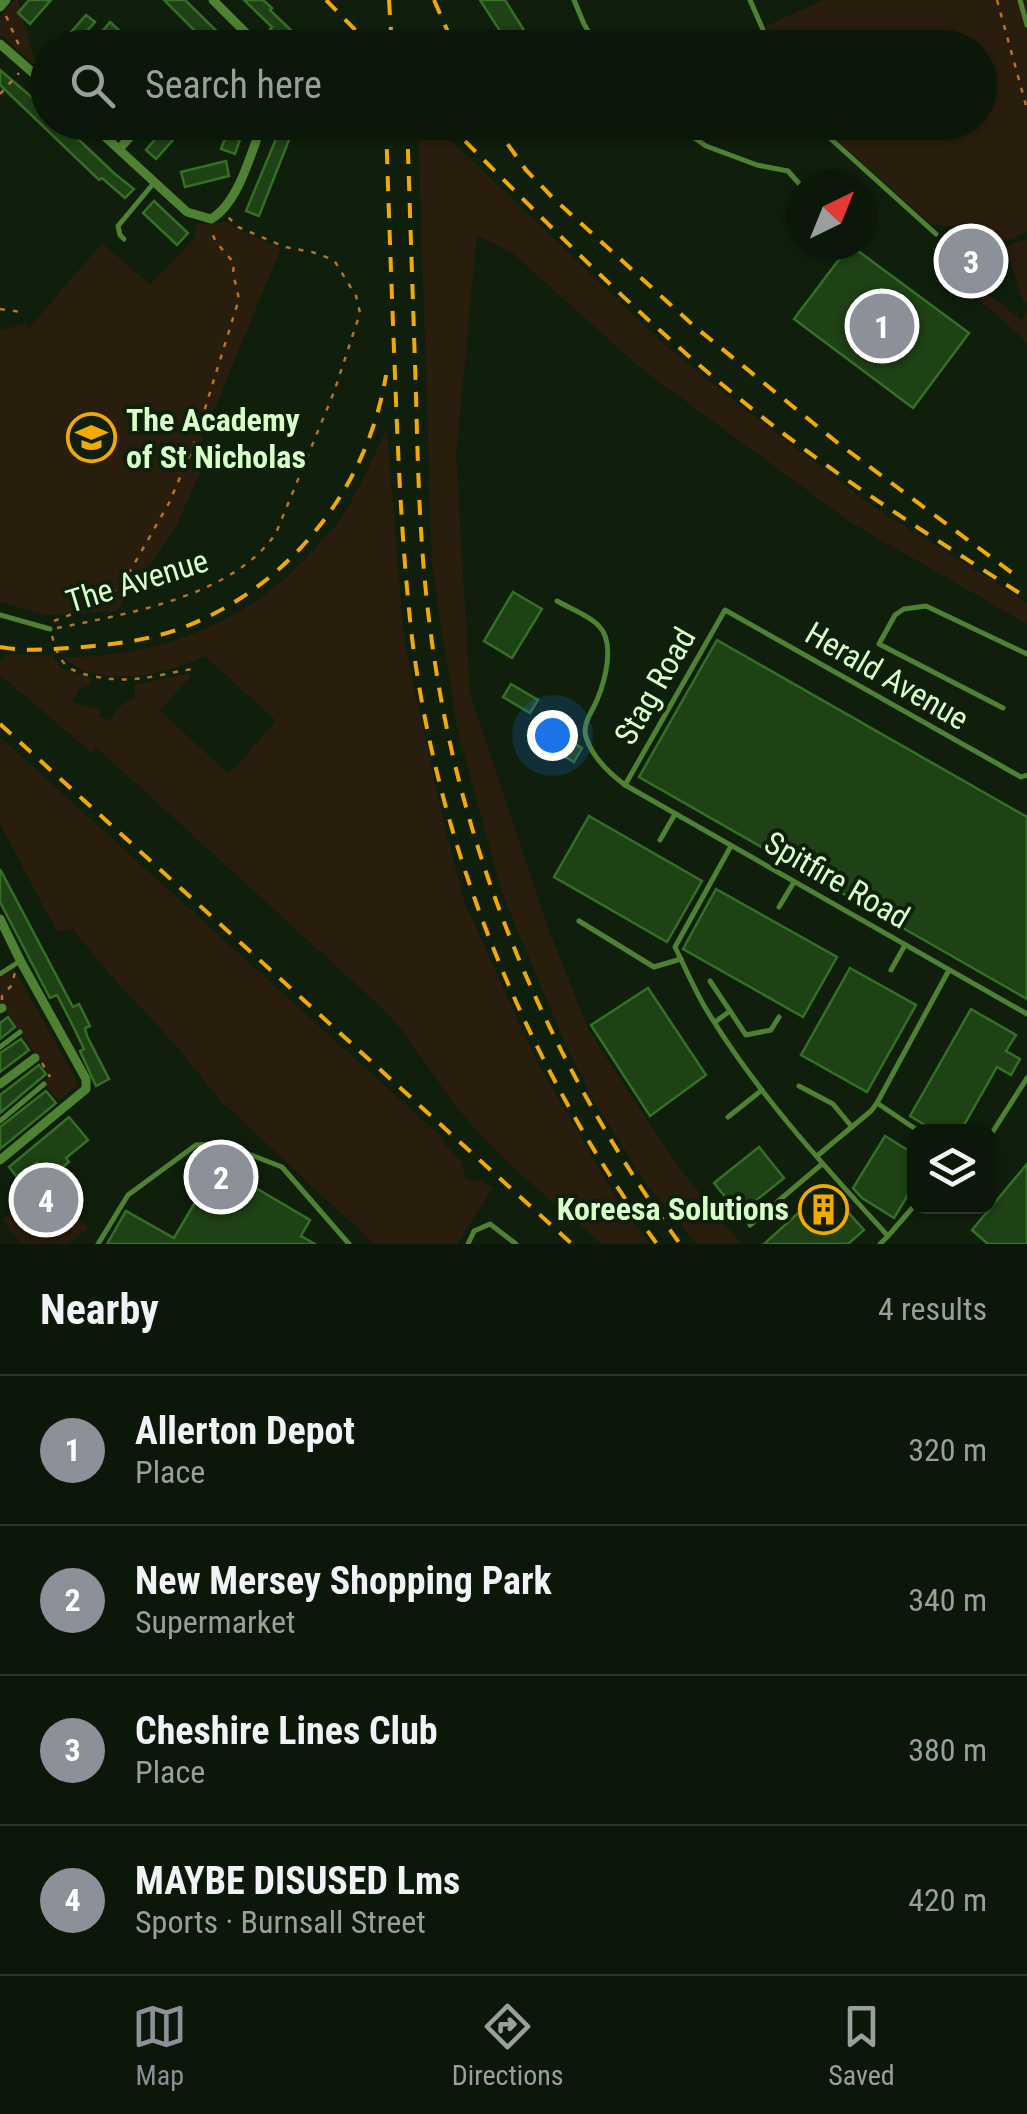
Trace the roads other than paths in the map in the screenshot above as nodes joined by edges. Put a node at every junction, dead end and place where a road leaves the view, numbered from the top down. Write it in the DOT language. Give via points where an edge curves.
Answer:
graph roads {
  1 [pos="6,0"];
  2 [pos="212,0"];
  3 [pos="574,0"];
  4 [pos="750,0"];
  5 [pos="1020,0"];
  6 [pos="0,6"];
  7 [pos="1027,25"];
  8 [pos="243,30"];
  9 [pos="588,30"];
  10 [pos="763,30"];
  11 [pos="0,44"];
  12 [pos="30,71"];
  13 [pos="109,140"];
  14 [pos="129,140"];
  15 [pos="256,140"];
  16 [pos="698,140"];
  17 [pos="832,140"];
  18 [pos="120,150"];
  19 [pos="787,171"];
  20 [pos="155,182"];
  21 [pos="936,234"];
  22 [pos="124,239"];
  23 [pos="557,601"];
  24 [pos="725,610"];
  25 [pos="0,616"];
  26 [pos="50,629"];
  27 [pos="1027,654"];
  28 [pos="1003,708"];
  29 [pos="1027,775"];
  30 [pos="625,786"];
  31 [pos="675,814"];
  32 [pos="660,840"];
  33 [pos="732,846"];
  34 [pos="794,882"];
  35 [pos="779,908"];
  36 [pos="0,920"];
  37 [pos="579,921"];
  38 [pos="905,944"];
  39 [pos="681,960"];
  40 [pos="20,961"];
  41 [pos="890,970"];
  42 [pos="949,970"];
  43 [pos="0,974"];
  44 [pos="710,981"];
  45 [pos="730,1011"];
  46 [pos="1027,1014"];
  47 [pos="779,1016"];
  48 [pos="715,1022"];
  49 [pos="20,1032"];
  50 [pos="0,1047"];
  51 [pos="34,1058"];
  52 [pos="1027,1078"];
  53 [pos="0,1084"];
  54 [pos="44,1084"];
  55 [pos="799,1086"];
  56 [pos="762,1090"];
  57 [pos="878,1103"];
  58 [pos="728,1117"];
  59 [pos="0,1121"];
  60 [pos="908,1124"];
  61 [pos="997,1125"];
  62 [pos="852,1128"];
  63 [pos="816,1158"];
  64 [pos="0,1160"];
  65 [pos="822,1164"];
  66 [pos="907,1214"];
  67 [pos="750,1225"];
  68 [pos="888,1236"];
  69 [pos="472,1242"];
  70 [pos="98,1244"];
  71 [pos="349,1244"];
  72 [pos="516,1244"];
  73 [pos="880,1244"];
  1 -- 6 [label="street"];
  2 -- 8 [label="street"];
  3 -- 9 [label="lane"];
  4 -- 10 [label="lane"];
  5 -- 7 [label="lane"];
  11 -- 12 [label="street"];
  13 -- 18 [label="street"];
  14 -- 18 [label="street"];
  15 -- 20 [label="street" via="236,190 212,219 188,212"];
  16 -- 19 [label="lane"];
  17 -- 21 [label="lane"];
  18 -- 20 [label="street"];
  20 -- 22 [label="lane" via="118,226"];
  23 -- 30 [label="lane" via="598,624 604,635 604,680 586,736 606,771"];
  24 -- 29 [label="lane, Herald Avenue" via="1021,778"];
  24 -- 30 [label="lane, Stag Road"];
  25 -- 26 [label="lane, The Avenue"];
  27 -- 28 [label="lane" via="926,606 895,615 880,644"];
  30 -- 31 [label="lane, Spitfire Road"];
  31 -- 32 [label="lane"];
  31 -- 33 [label="lane, Spitfire Road"];
  33 -- 34 [label="lane, Spitfire Road"];
  33 -- 39 [label="lane" via="674,947"];
  34 -- 35 [label="lane"];
  34 -- 38 [label="lane, Spitfire Road"];
  36 -- 40 [label="street"];
  37 -- 39 [label="lane" via="654,967"];
  38 -- 41 [label="lane"];
  38 -- 42 [label="lane, Spitfire Road"];
  39 -- 48 [label="lane"];
  40 -- 43 [label="lane"];
  40 -- 64 [label="street" via="86,1089"];
  42 -- 46 [label="lane, Spitfire Road"];
  42 -- 57 [label="lane"];
  44 -- 45 [label="lane"];
  45 -- 47 [label="lane" via="746,1035 770,1030"];
  45 -- 48 [label="lane"];
  48 -- 56 [label="lane"];
  49 -- 50 [label="lane"];
  51 -- 53 [label="street"];
  52 -- 61 [label="lane"];
  54 -- 59 [label="lane"];
  55 -- 62 [label="lane" via="833,1104"];
  56 -- 58 [label="lane"];
  56 -- 63 [label="lane"];
  57 -- 60 [label="lane"];
  57 -- 62 [label="lane"];
  62 -- 63 [label="lane"];
  63 -- 65 [label="lane"];
  65 -- 67 [label="lane"];
  65 -- 68 [label="lane"];
  66 -- 68 [label="lane"];
  68 -- 73 [label="lane"];
  69 -- 72 [label="lane" via="474,1230 490,1224"];
  70 -- 71 [label="lane" via="128,1195 196,1145 223,1144 282,1168"];
}
